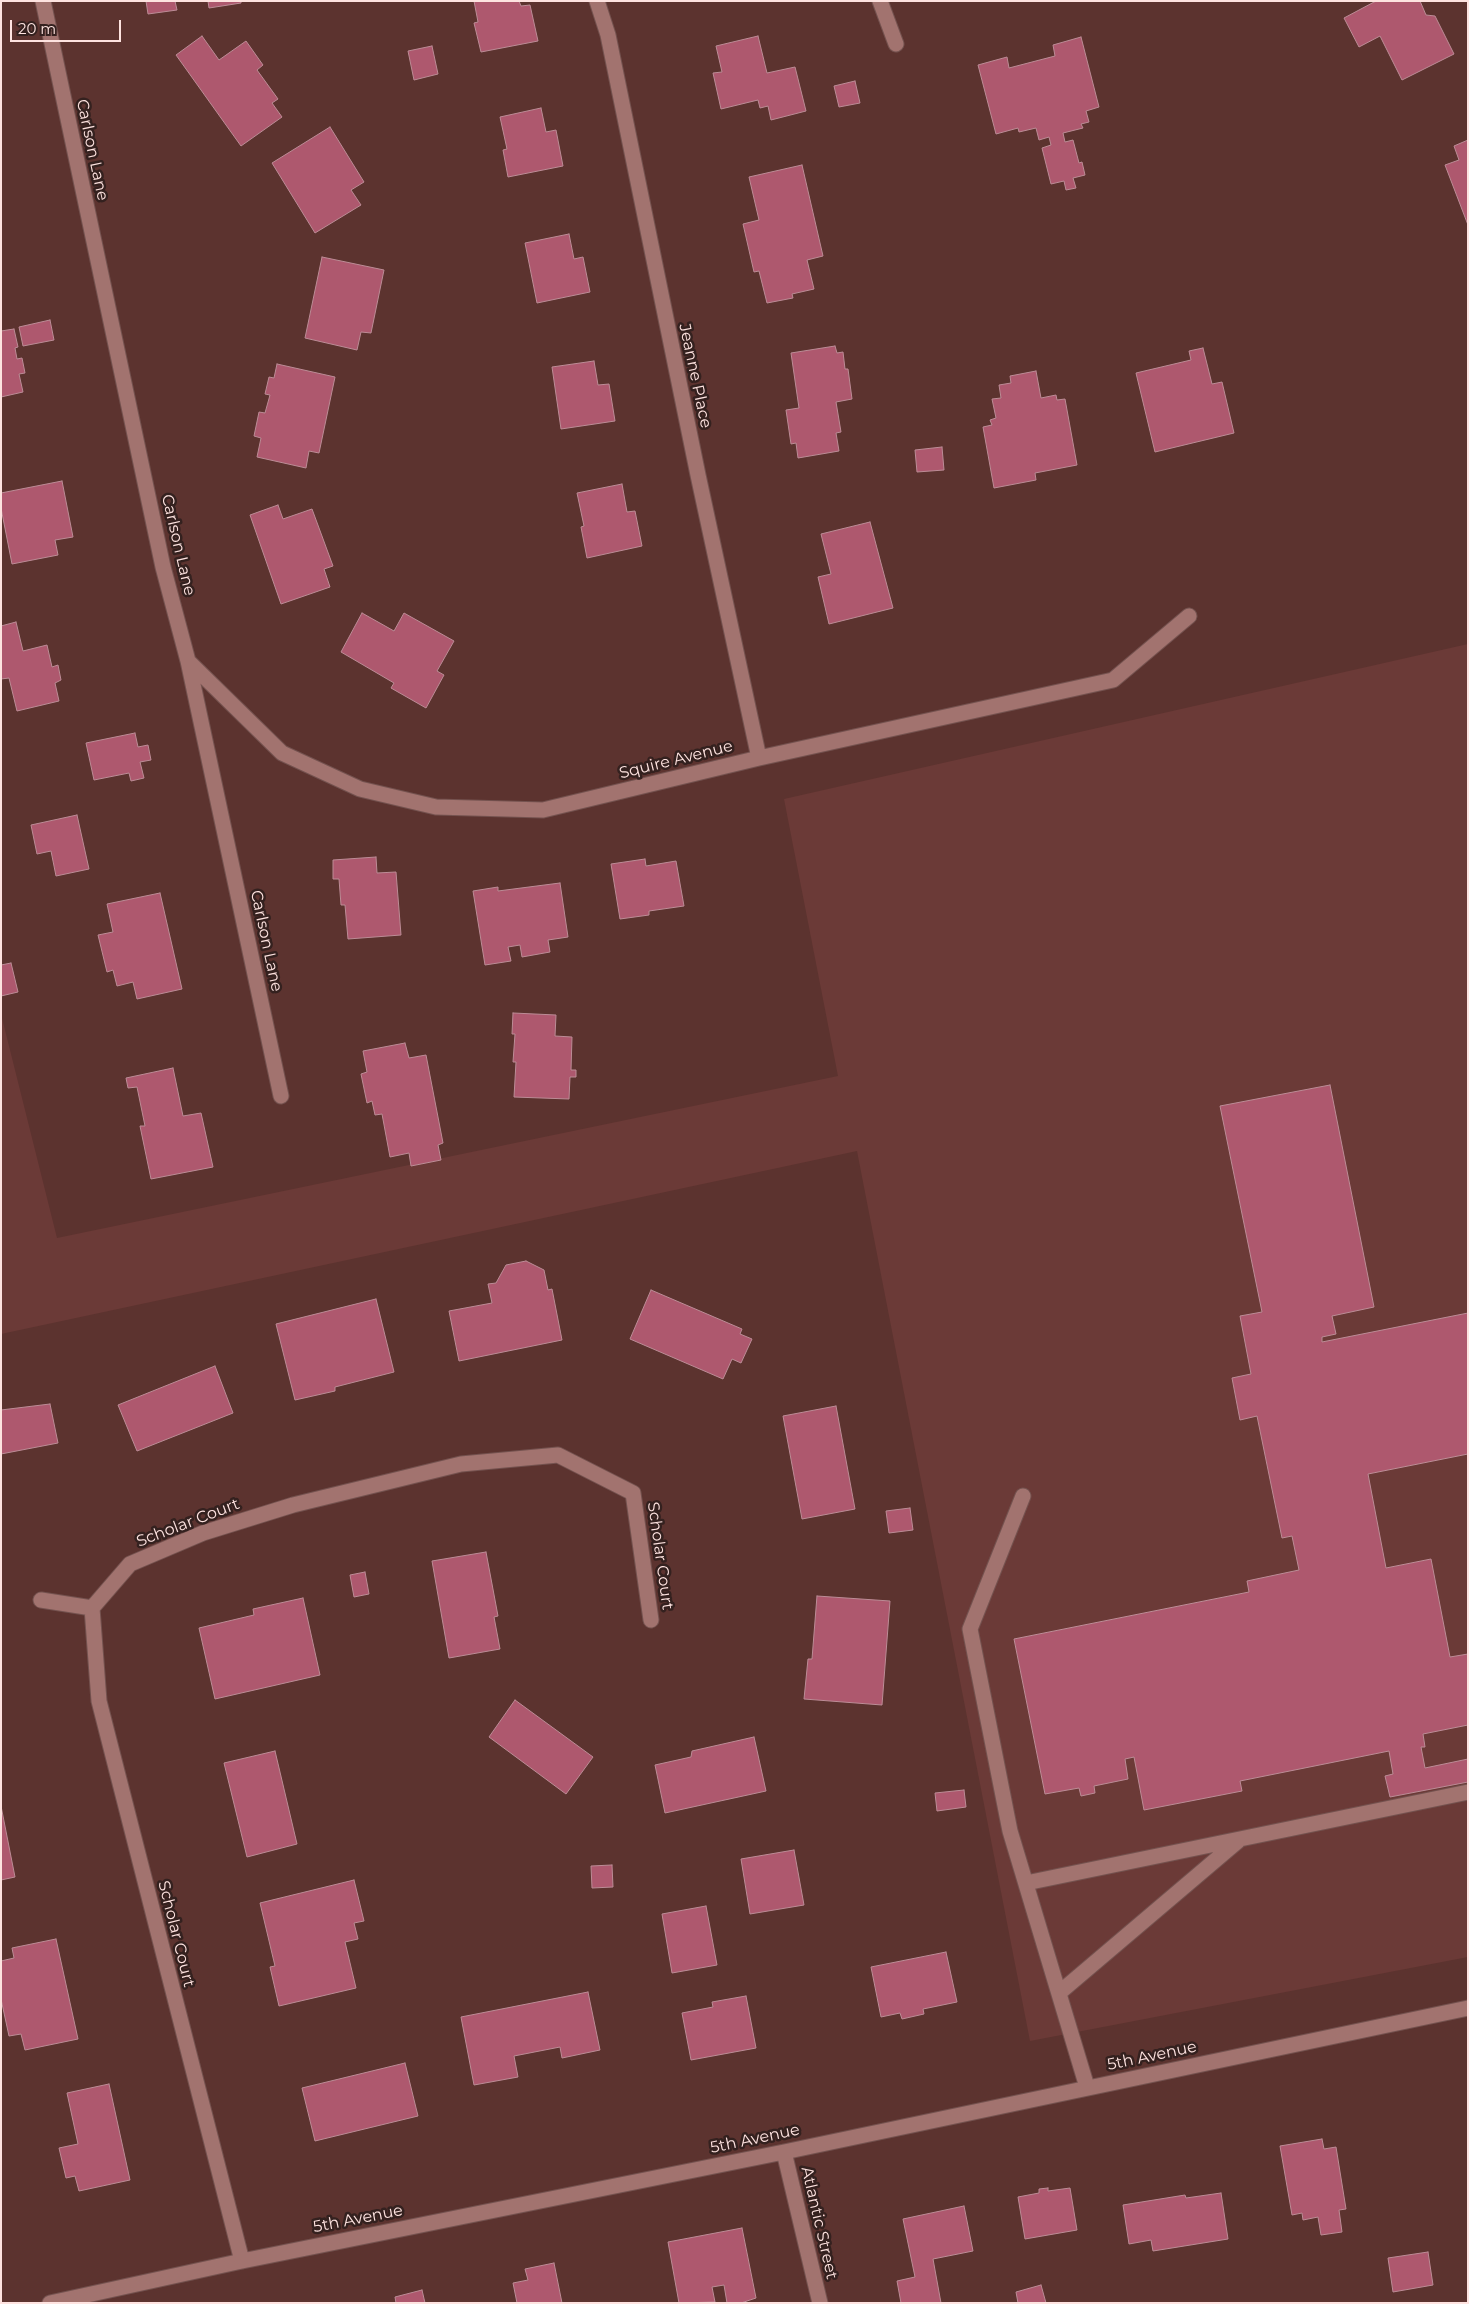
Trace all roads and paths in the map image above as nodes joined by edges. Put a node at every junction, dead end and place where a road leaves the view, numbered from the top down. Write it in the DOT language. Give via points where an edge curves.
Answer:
graph roads {
  1 [pos="43,1"];
  2 [pos="597,1"];
  3 [pos="880,1"];
  4 [pos="896,44"];
  5 [pos="1189,616"];
  6 [pos="188,661"];
  7 [pos="759,758"];
  8 [pos="281,1096"];
  9 [pos="1023,1496"];
  10 [pos="41,1600"];
  11 [pos="92,1608"];
  12 [pos="651,1620"];
  13 [pos="1468,1792"];
  14 [pos="1239,1840"];
  15 [pos="1026,1883"];
  16 [pos="1059,1992"];
  17 [pos="1468,2008"];
  18 [pos="1088,2087"];
  19 [pos="784,2152"];
  20 [pos="242,2261"];
  21 [pos="50,2303"];
  22 [pos="820,2303"];
  1 -- 6 [label="street, Carlson Lane" via="163,567"];
  2 -- 7 [label="street, Jeanne Place" via="608,35"];
  3 -- 4 [label="street"];
  5 -- 7 [label="street, Squire Avenue" via="1113,680"];
  6 -- 7 [label="street, Squire Avenue" via="282,753 360,789 436,807 543,810"];
  6 -- 8 [label="street, Carlson Lane"];
  9 -- 15 [label="street" via="970,1629 1010,1831"];
  10 -- 11 [label="street"];
  11 -- 12 [label="street, Scholar Court" via="130,1564 203,1533 293,1504 461,1464 558,1455 633,1493"];
  11 -- 20 [label="street, Scholar Court" via="99,1701"];
  13 -- 14 [label="street"];
  14 -- 15 [label="street"];
  14 -- 16 [label="street"];
  15 -- 16 [label="street"];
  16 -- 18 [label="street"];
  17 -- 18 [label="street, 5th Avenue"];
  18 -- 19 [label="street, 5th Avenue"];
  19 -- 20 [label="street, 5th Avenue"];
  19 -- 22 [label="street, Atlantic Street"];
  20 -- 21 [label="street, 5th Avenue"];
}
